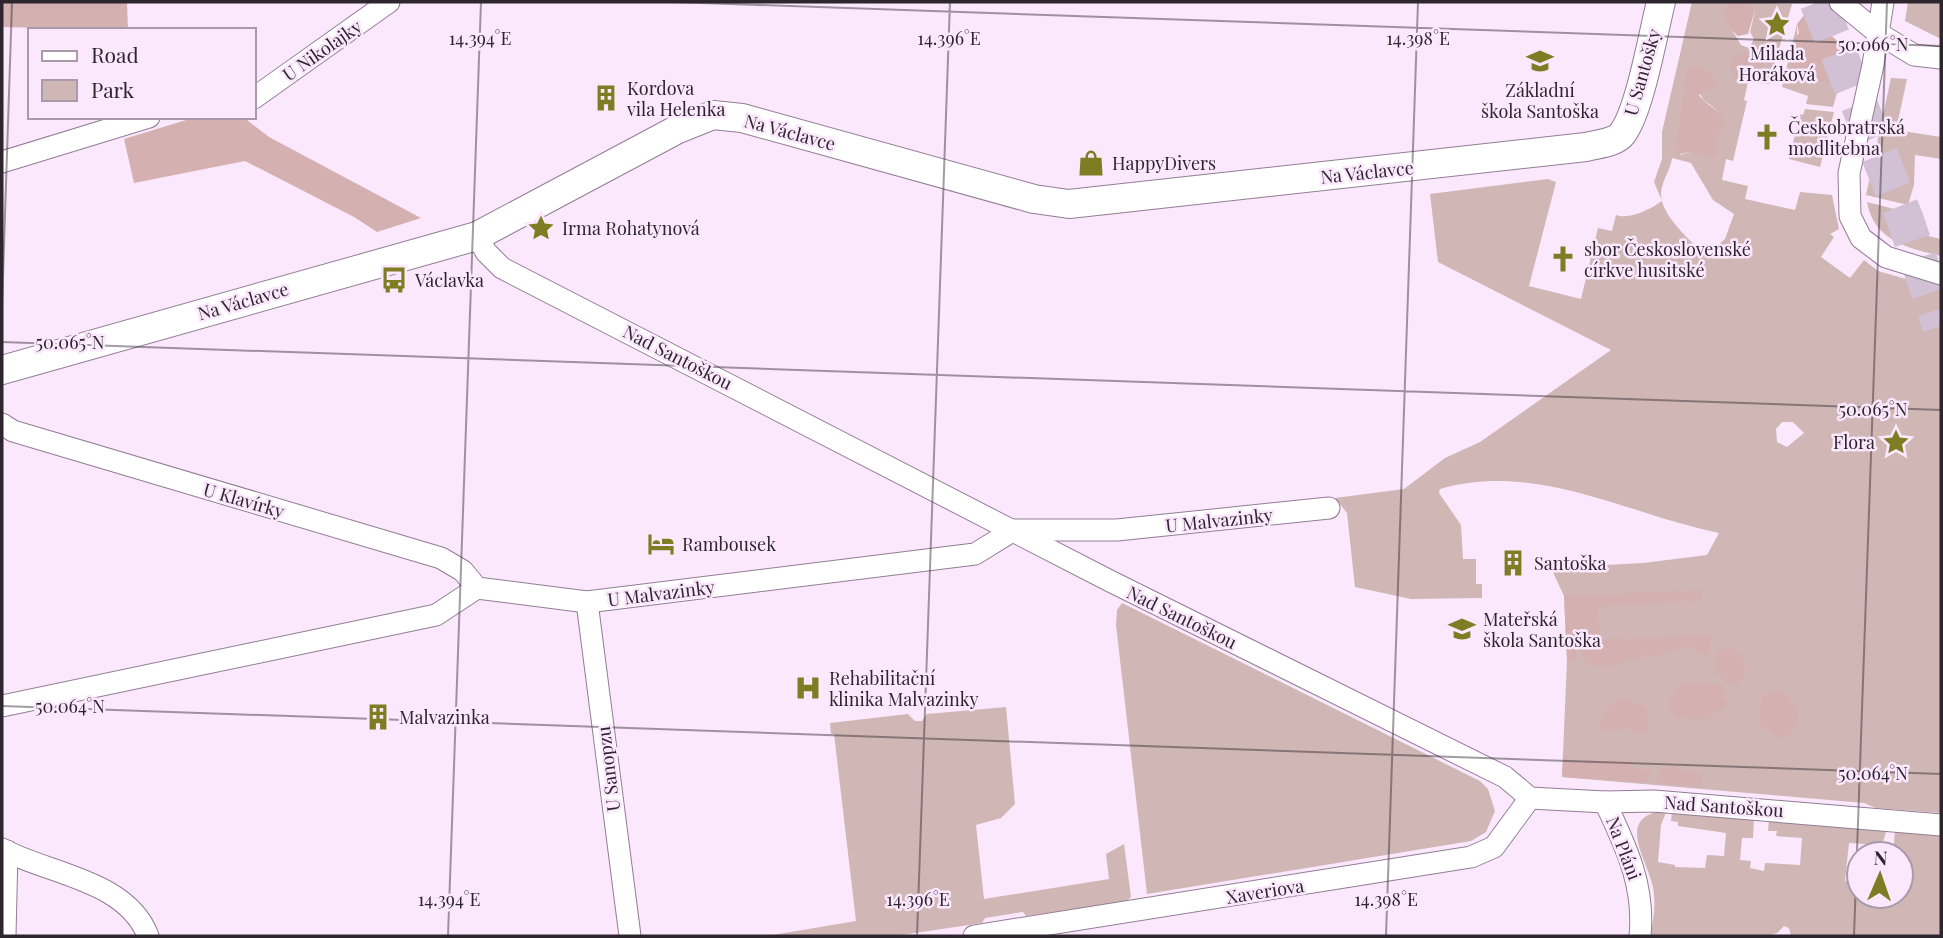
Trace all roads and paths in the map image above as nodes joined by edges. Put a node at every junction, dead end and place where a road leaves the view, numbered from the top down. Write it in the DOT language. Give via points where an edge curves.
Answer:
graph roads {
  1 [pos="389,2"];
  2 [pos="1661,2"];
  3 [pos="1840,2"];
  4 [pos="1883,2"];
  5 [pos="1878,33"];
  6 [pos="1941,58"];
  7 [pos="256,97"];
  8 [pos="142,119"];
  9 [pos="1616,139"];
  10 [pos="2,162"];
  11 [pos="477,236"];
  12 [pos="1941,274"];
  13 [pos="2,370"];
  14 [pos="2,424"];
  15 [pos="1329,509"];
  16 [pos="1014,530"];
  17 [pos="477,588"];
  18 [pos="587,602"];
  19 [pos="2,706"];
  20 [pos="1530,798"];
  21 [pos="1605,802"];
  22 [pos="1941,825"];
  23 [pos="4,850"];
  24 [pos="5,936"];
  25 [pos="148,936"];
  26 [pos="630,936"];
  27 [pos="974,936"];
  28 [pos="1640,936"];
  1 -- 7 [label="street, U Nikolajky"];
  2 -- 9 [label="street, U Santošky" via="1634,104 1623,134"];
  3 -- 5 [label="street"];
  4 -- 5 [label="street"];
  5 -- 6 [label="street" via="1914,55"];
  5 -- 12 [label="street" via="1849,173 1850,216 1861,238 1886,257"];
  8 -- 10 [label="street"];
  9 -- 11 [label="street, Na Václavce" via="1586,147 1069,204 1034,199 742,118 713,114"];
  11 -- 13 [label="street, Na Václavce"];
  11 -- 16 [label="street, Nad Santoškou" via="502,268"];
  14 -- 17 [label="street, U Klavírky" via="441,558 463,571"];
  15 -- 16 [label="street, U Malvazinky" via="1117,530"];
  16 -- 18 [label="street, U Malvazinky" via="975,554"];
  16 -- 20 [label="street, Nad Santoškou" via="1505,778"];
  17 -- 18 [label="street, U Malvazinky"];
  17 -- 19 [label="street" via="436,615"];
  18 -- 26 [label="street, U Sanopzu"];
  20 -- 21 [label="street, Nad Santoškou"];
  20 -- 27 [label="street, Xaveriova" via="1494,847 1471,858"];
  21 -- 22 [label="street, Nad Santoškou" via="1654,801"];
  21 -- 28 [label="street, Na Pláni" via="1638,884"];
  23 -- 24 [label="street"];
  23 -- 25 [label="street" via="118,898 143,924"];
}
